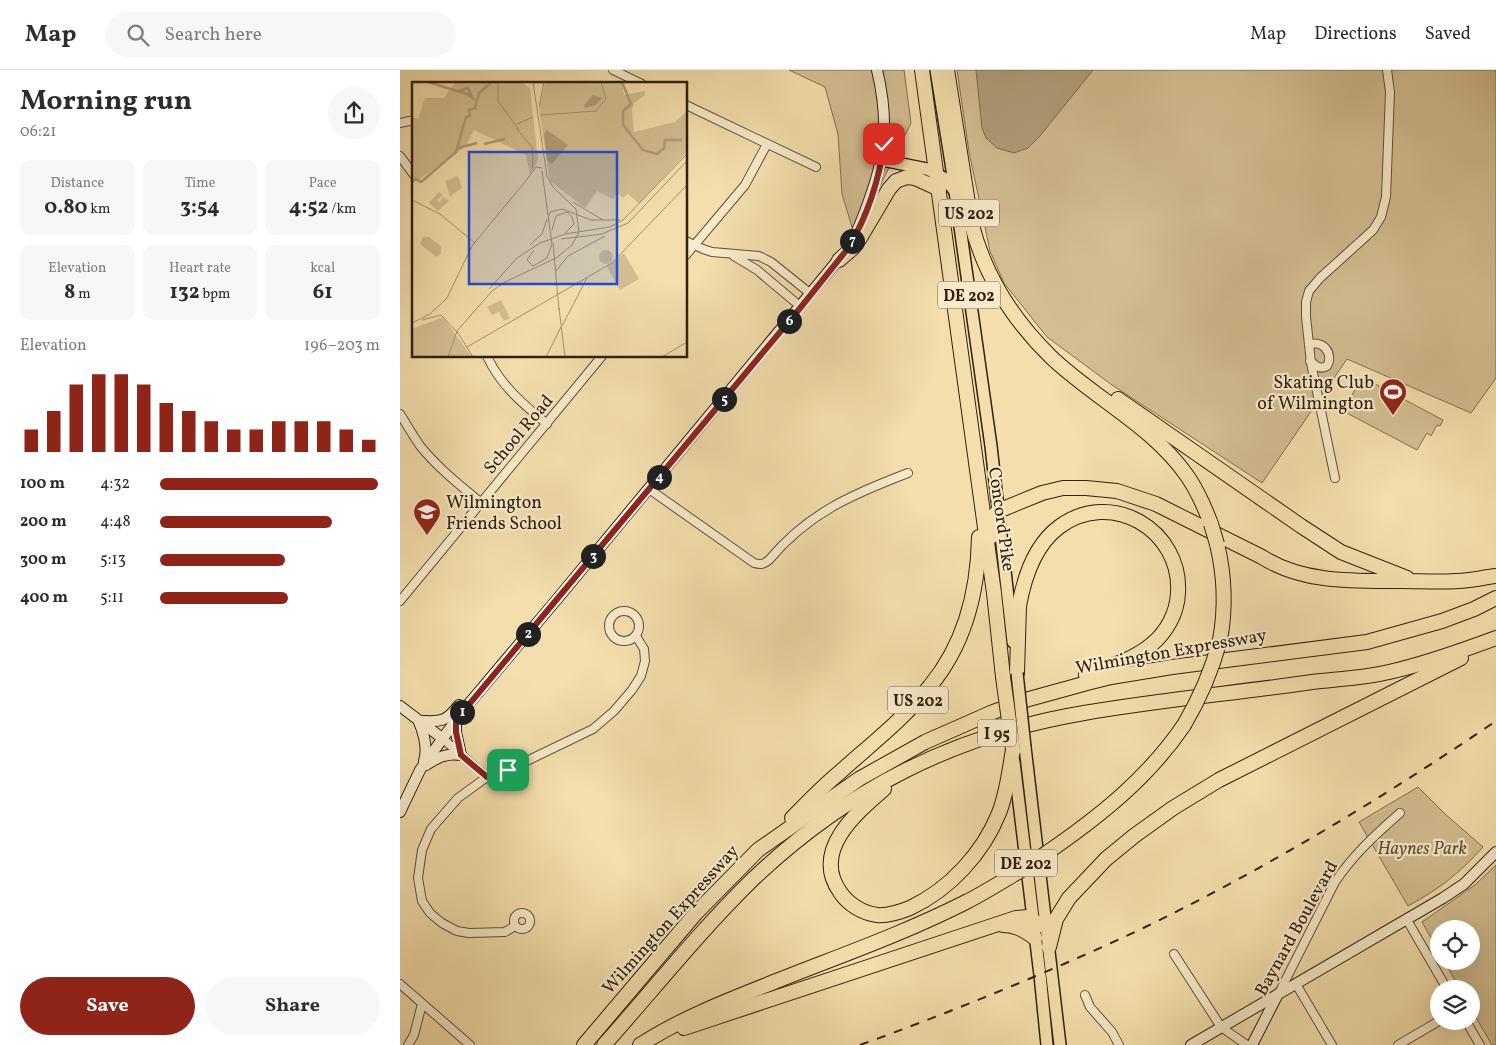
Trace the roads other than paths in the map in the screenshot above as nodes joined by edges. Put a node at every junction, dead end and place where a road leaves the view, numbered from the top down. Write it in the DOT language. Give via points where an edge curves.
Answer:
graph roads {
  1 [pos="613,70"];
  2 [pos="877,70"];
  3 [pos="922,70"];
  4 [pos="936,70"];
  5 [pos="947,70"];
  6 [pos="1387,70"];
  7 [pos="638,82"];
  8 [pos="688,106"];
  9 [pos="767,144"];
  10 [pos="400,156"];
  11 [pos="882,160"];
  12 [pos="816,167"];
  13 [pos="412,172"];
  14 [pos="937,173"];
  15 [pos="939,189"];
  16 [pos="954,190"];
  17 [pos="688,242"];
  18 [pos="695,245"];
  19 [pos="688,253"];
  20 [pos="732,255"];
  21 [pos="839,260"];
  22 [pos="811,294"];
  23 [pos="801,307"];
  24 [pos="1035,340"];
  25 [pos="1309,346"];
  26 [pos="488,358"];
  27 [pos="600,358"];
  28 [pos="1310,361"];
  29 [pos="400,414"];
  30 [pos="547,424"];
  31 [pos="908,473"];
  32 [pos="1335,478"];
  33 [pos="649,489"];
  34 [pos="980,496"];
  35 [pos="481,503"];
  36 [pos="998,511"];
  37 [pos="1496,576"];
  38 [pos="1417,581"];
  39 [pos="994,594"];
  40 [pos="1496,598"];
  41 [pos="400,601"];
  42 [pos="636,636"];
  43 [pos="1496,640"];
  44 [pos="1010,675"];
  45 [pos="470,702"];
  46 [pos="400,706"];
  47 [pos="456,720"];
  48 [pos="419,721"];
  49 [pos="948,732"];
  50 [pos="990,736"];
  51 [pos="442,738"];
  52 [pos="1019,748"];
  53 [pos="461,755"];
  54 [pos="423,766"];
  55 [pos="487,777"];
  56 [pos="400,812"];
  57 [pos="1400,813"];
  58 [pos="758,850"];
  59 [pos="1496,852"];
  60 [pos="1407,920"];
  61 [pos="516,926"];
  62 [pos="1036,927"];
  63 [pos="1048,947"];
  64 [pos="1174,954"];
  65 [pos="1442,980"];
  66 [pos="400,984"];
  67 [pos="1296,984"];
  68 [pos="1279,993"];
  69 [pos="1086,995"];
  70 [pos="422,1004"];
  71 [pos="1430,1026"];
  72 [pos="1221,1027"];
  73 [pos="1471,1030"];
  74 [pos="408,1045"];
  75 [pos="470,1045"];
  76 [pos="584,1045"];
  77 [pos="604,1045"];
  78 [pos="640,1045"];
  79 [pos="649,1045"];
  80 [pos="1047,1045"];
  81 [pos="1053,1045"];
  82 [pos="1060,1045"];
  83 [pos="1120,1045"];
  84 [pos="1191,1045"];
  85 [pos="1247,1045"];
  86 [pos="1252,1045"];
  87 [pos="1332,1045"];
  88 [pos="1398,1045"];
  89 [pos="1480,1045"];
  1 -- 7 [label="street"];
  2 -- 11 [label="street" via="884,121"];
  3 -- 14 [label="highway, Concord Pike / US 202"];
  4 -- 16 [label="main road, Concord Pike / DE 202"];
  5 -- 24 [label="highway, US 202" via="968,207 978,246 998,290"];
  6 -- 25 [label="street" via="1390,92 1384,209 1373,230 1309,291 1305,306"];
  8 -- 9 [label="street"];
  9 -- 12 [label="street"];
  9 -- 18 [label="street" via="745,185"];
  10 -- 13 [label="street"];
  11 -- 14 [label="main road"];
  11 -- 21 [label="street" via="871,200 855,237"];
  14 -- 15 [label="highway, Concord Pike / US 202"];
  14 -- 16 [label="main road"];
  15 -- 21 [label="highway" via="915,178 896,181 853,248"];
  15 -- 34 [label="highway, Concord Pike / US 202"];
  16 -- 36 [label="main road, Concord Pike / DE 202"];
  17 -- 18 [label="street"];
  18 -- 19 [label="street"];
  18 -- 20 [label="street"];
  20 -- 22 [label="street" via="759,256"];
  20 -- 23 [label="street" via="757,270"];
  21 -- 22 [label="street"];
  22 -- 23 [label="street"];
  23 -- 33 [label="street"];
  24 -- 38 [label="highway" via="1341,552"];
  24 -- 78 [label="highway, US 202, bridge" via="1066,369 1144,430 1176,462 1196,490 1217,544 1224,587 1220,640 1198,702 1163,754 1128,790 1091,821 1018,872 944,912 704,1010"];
  25 -- 28 [label="street"];
  25 -- 28 [label="street" via="1314,343 1322,345 1330,359 1322,368"];
  26 -- 30 [label="street" via="505,385"];
  27 -- 30 [label="street, School Road"];
  28 -- 32 [label="street"];
  29 -- 35 [label="street" via="429,456"];
  30 -- 35 [label="street, School Road"];
  31 -- 33 [label="street" via="860,491 832,507 802,527 764,564 754,563"];
  33 -- 45 [label="street"];
  34 -- 39 [label="highway, Concord Pike / DE 202"];
  34 -- 58 [label="highway, US 202" via="979,552 970,610 956,645 938,676 876,740"];
  35 -- 41 [label="street, School Road"];
  36 -- 38 [label="highway" via="1063,488 1117,491 1156,504 1274,565 1304,574 1336,580"];
  36 -- 39 [label="highway" via="992,522"];
  36 -- 44 [label="main road, Concord Pike / DE 202"];
  37 -- 38 [label="highway"];
  39 -- 44 [label="highway, Concord Pike / DE 202"];
  40 -- 49 [label="highway, Wilmington Expressway / I 95" via="1442,621 1367,642 1111,677 1037,697"];
  42 -- 42 [label="street" via="639,623 633,614 622,611 611,617 608,625 615,639 625,641"];
  42 -- 55 [label="street" via="644,649 646,661 641,676 614,711 593,729"];
  43 -- 50 [label="highway, Wilmington Expressway / I 95" via="1387,673 1085,712"];
  43 -- 63 [label="highway" via="1219,780 1173,808 1106,859 1069,898 1056,919"];
  44 -- 49 [label="highway" via="1026,578 1036,555 1058,528 1072,519 1104,513 1124,515 1157,534 1167,546 1177,570 1178,600 1164,632 1152,644 1131,658 1026,694"];
  44 -- 52 [label="highway, Concord Pike / DE 202, bridge"];
  45 -- 47 [label="street"];
  45 -- 48 [label="street" via="461,704 453,714 438,722"];
  46 -- 48 [label="street"];
  47 -- 51 [label="street"];
  47 -- 53 [label="street"];
  48 -- 51 [label="street"];
  48 -- 54 [label="street" via="426,744"];
  49 -- 58 [label="highway, Wilmington Expressway / I 95" via="859,779"];
  50 -- 52 [label="highway" via="890,784 859,810 840,832 831,864 834,880 844,898 859,910 885,915 905,910 945,886 976,853 992,827 1004,800"];
  50 -- 77 [label="highway, Wilmington Expressway / I 95" via="900,772 800,838 727,906"];
  51 -- 53 [label="street"];
  51 -- 54 [label="street"];
  52 -- 62 [label="main road, Concord Pike / DE 202" via="1023,840"];
  52 -- 63 [label="main road, Concord Pike / DE 202"];
  53 -- 54 [label="street" via="441,756"];
  53 -- 55 [label="street"];
  54 -- 56 [label="street"];
  55 -- 61 [label="street" via="458,798 431,829 419,862 422,902 442,923 457,931 505,932"];
  57 -- 68 [label="street, Baynard Boulevard" via="1369,840 1335,882"];
  58 -- 76 [label="highway, Wilmington Expressway / I 95" via="696,914"];
  59 -- 60 [label="street" via="1457,889"];
  60 -- 65 [label="street"];
  60 -- 67 [label="street"];
  62 -- 79 [label="highway" via="1028,917 1016,918 705,1021"];
  62 -- 80 [label="main road, Concord Pike / DE 202"];
  62 -- 81 [label="main road"];
  63 -- 82 [label="main road, Concord Pike / DE 202"];
  64 -- 72 [label="street"];
  66 -- 70 [label="street"];
  67 -- 68 [label="street"];
  67 -- 87 [label="street"];
  68 -- 72 [label="street"];
  68 -- 86 [label="street, Baynard Boulevard"];
  69 -- 83 [label="street" via="1090,1007"];
  70 -- 74 [label="street"];
  70 -- 75 [label="street"];
  71 -- 88 [label="street"];
  72 -- 84 [label="street"];
  72 -- 85 [label="street"];
  73 -- 89 [label="street"];
}
